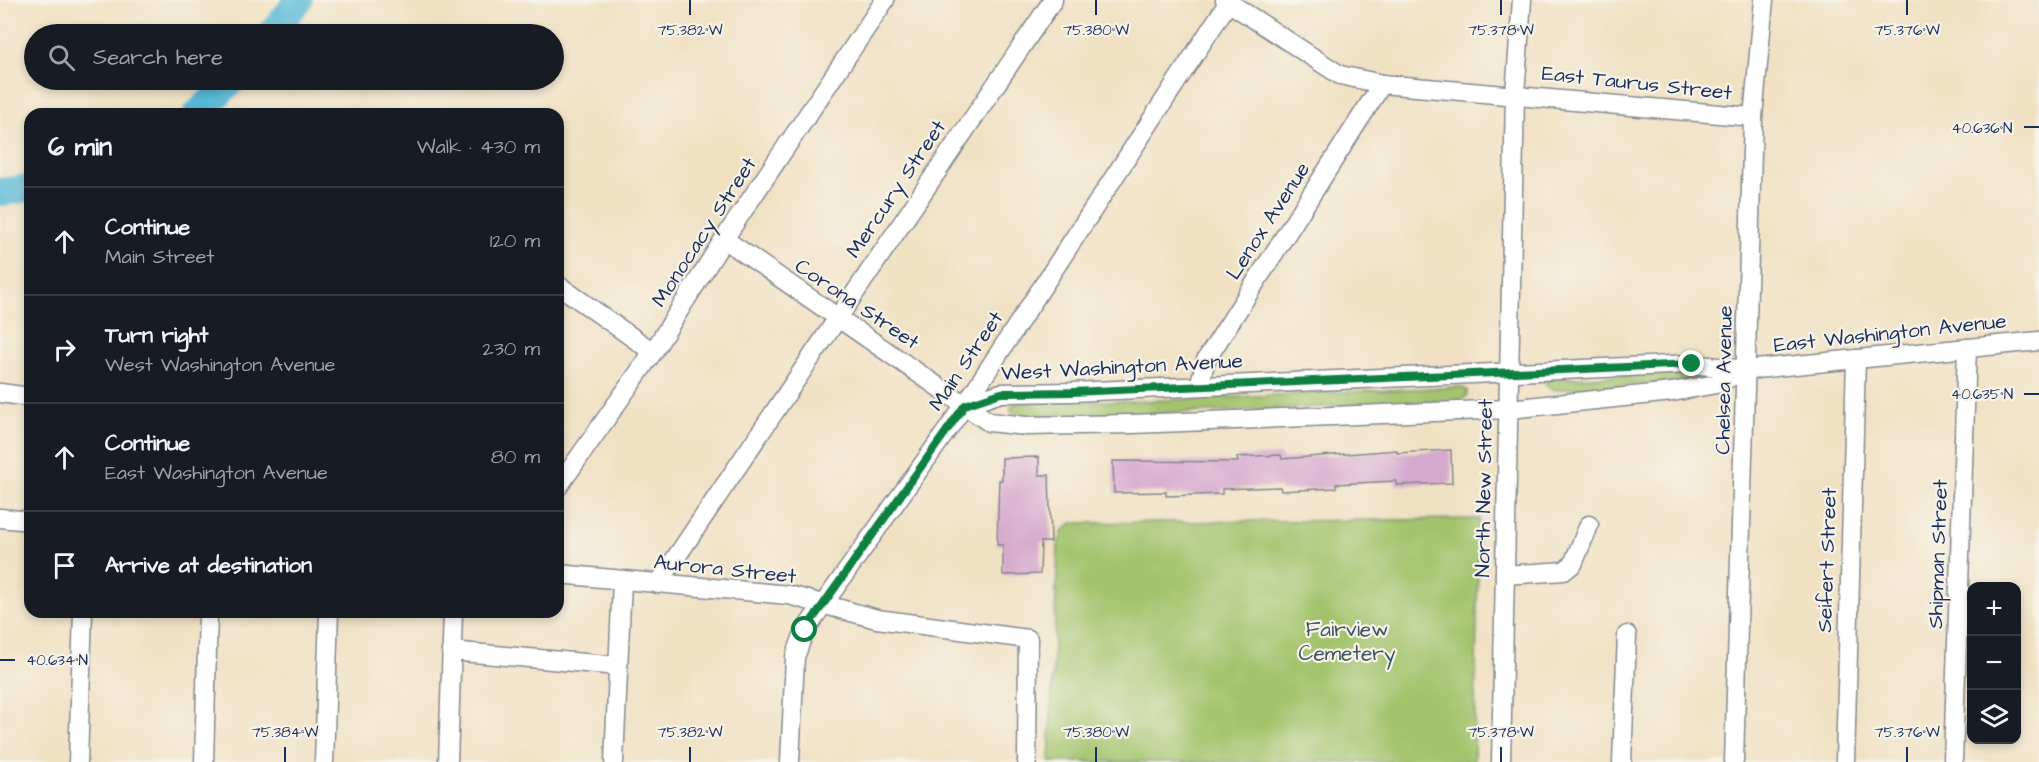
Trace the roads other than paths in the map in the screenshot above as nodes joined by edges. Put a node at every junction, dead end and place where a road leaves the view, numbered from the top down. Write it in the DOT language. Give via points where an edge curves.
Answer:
graph roads {
  1 [pos="885,0"];
  2 [pos="1053,0"];
  3 [pos="1522,0"];
  4 [pos="1764,0"];
  5 [pos="1228,1"];
  6 [pos="1382,84"];
  7 [pos="1515,94"];
  8 [pos="1753,117"];
  9 [pos="724,239"];
  10 [pos="564,289"];
  11 [pos="836,318"];
  12 [pos="2039,341"];
  13 [pos="1967,348"];
  14 [pos="653,352"];
  15 [pos="1856,359"];
  16 [pos="1746,370"];
  17 [pos="1510,372"];
  18 [pos="1199,386"];
  19 [pos="0,393"];
  20 [pos="24,396"];
  21 [pos="965,405"];
  22 [pos="1509,408"];
  23 [pos="564,477"];
  24 [pos="0,518"];
  25 [pos="24,520"];
  26 [pos="1589,525"];
  27 [pos="564,575"];
  28 [pos="1505,575"];
  29 [pos="622,581"];
  30 [pos="658,584"];
  31 [pos="824,607"];
  32 [pos="83,618"];
  33 [pos="208,618"];
  34 [pos="329,618"];
  35 [pos="453,618"];
  36 [pos="1627,635"];
  37 [pos="451,651"];
  38 [pos="618,666"];
  39 [pos="78,762"];
  40 [pos="204,762"];
  41 [pos="324,762"];
  42 [pos="448,762"];
  43 [pos="614,762"];
  44 [pos="790,762"];
  45 [pos="1027,762"];
  46 [pos="1501,762"];
  47 [pos="1622,762"];
  48 [pos="1734,762"];
  49 [pos="1845,762"];
  50 [pos="1953,762"];
  1 -- 9 [label="street, Monocacy Street"];
  2 -- 11 [label="street, Mercury Street"];
  3 -- 7 [label="street, North New Street"];
  4 -- 8 [label="street, Chelsea Avenue"];
  5 -- 6 [label="street, East Taurus Street" via="1340,75"];
  5 -- 21 [label="street, Main Street"];
  6 -- 7 [label="street, East Taurus Street"];
  6 -- 18 [label="street, Lenox Avenue" via="1206,360"];
  7 -- 8 [label="street, East Taurus Street"];
  7 -- 17 [label="street, North New Street"];
  8 -- 16 [label="street, Chelsea Avenue"];
  9 -- 11 [label="street, Corona Street"];
  9 -- 14 [label="street, Monocacy Street"];
  10 -- 14 [label="street"];
  11 -- 21 [label="street, Corona Street"];
  11 -- 30 [label="street, Mercury Street"];
  12 -- 13 [label="street, East Washington Avenue"];
  13 -- 15 [label="street, East Washington Avenue"];
  13 -- 50 [label="street, Shipman Street"];
  14 -- 23 [label="street, Monocacy Street"];
  15 -- 16 [label="street, East Washington Avenue"];
  15 -- 49 [label="street, Seifert Street"];
  16 -- 17 [label="street, East Washington Avenue" via="1692,364"];
  16 -- 22 [label="street, East Washington Avenue" via="1716,384 1672,392"];
  16 -- 48 [label="street, Chelsea Avenue"];
  17 -- 18 [label="street, West Washington Avenue"];
  17 -- 22 [label="street, North New Street"];
  18 -- 21 [label="street, West Washington Avenue" via="1001,393"];
  19 -- 20 [label="street"];
  21 -- 22 [label="street" via="989,422 1026,426"];
  21 -- 31 [label="street, Main Street"];
  22 -- 28 [label="street, North New Street"];
  24 -- 25 [label="street"];
  26 -- 28 [label="street" via="1573,564 1564,571"];
  27 -- 29 [label="street, Aurora Street"];
  28 -- 46 [label="street, North New Street"];
  29 -- 30 [label="street, Aurora Street"];
  29 -- 38 [label="street"];
  30 -- 31 [label="street, Aurora Street" via="789,595"];
  31 -- 44 [label="street, Main Street" via="805,630 795,657"];
  31 -- 45 [label="street, Aurora Street" via="923,627 1028,639"];
  32 -- 39 [label="street"];
  33 -- 40 [label="street"];
  34 -- 41 [label="street"];
  35 -- 37 [label="street"];
  36 -- 47 [label="street"];
  37 -- 38 [label="street"];
  37 -- 42 [label="street"];
  38 -- 43 [label="street"];
}
